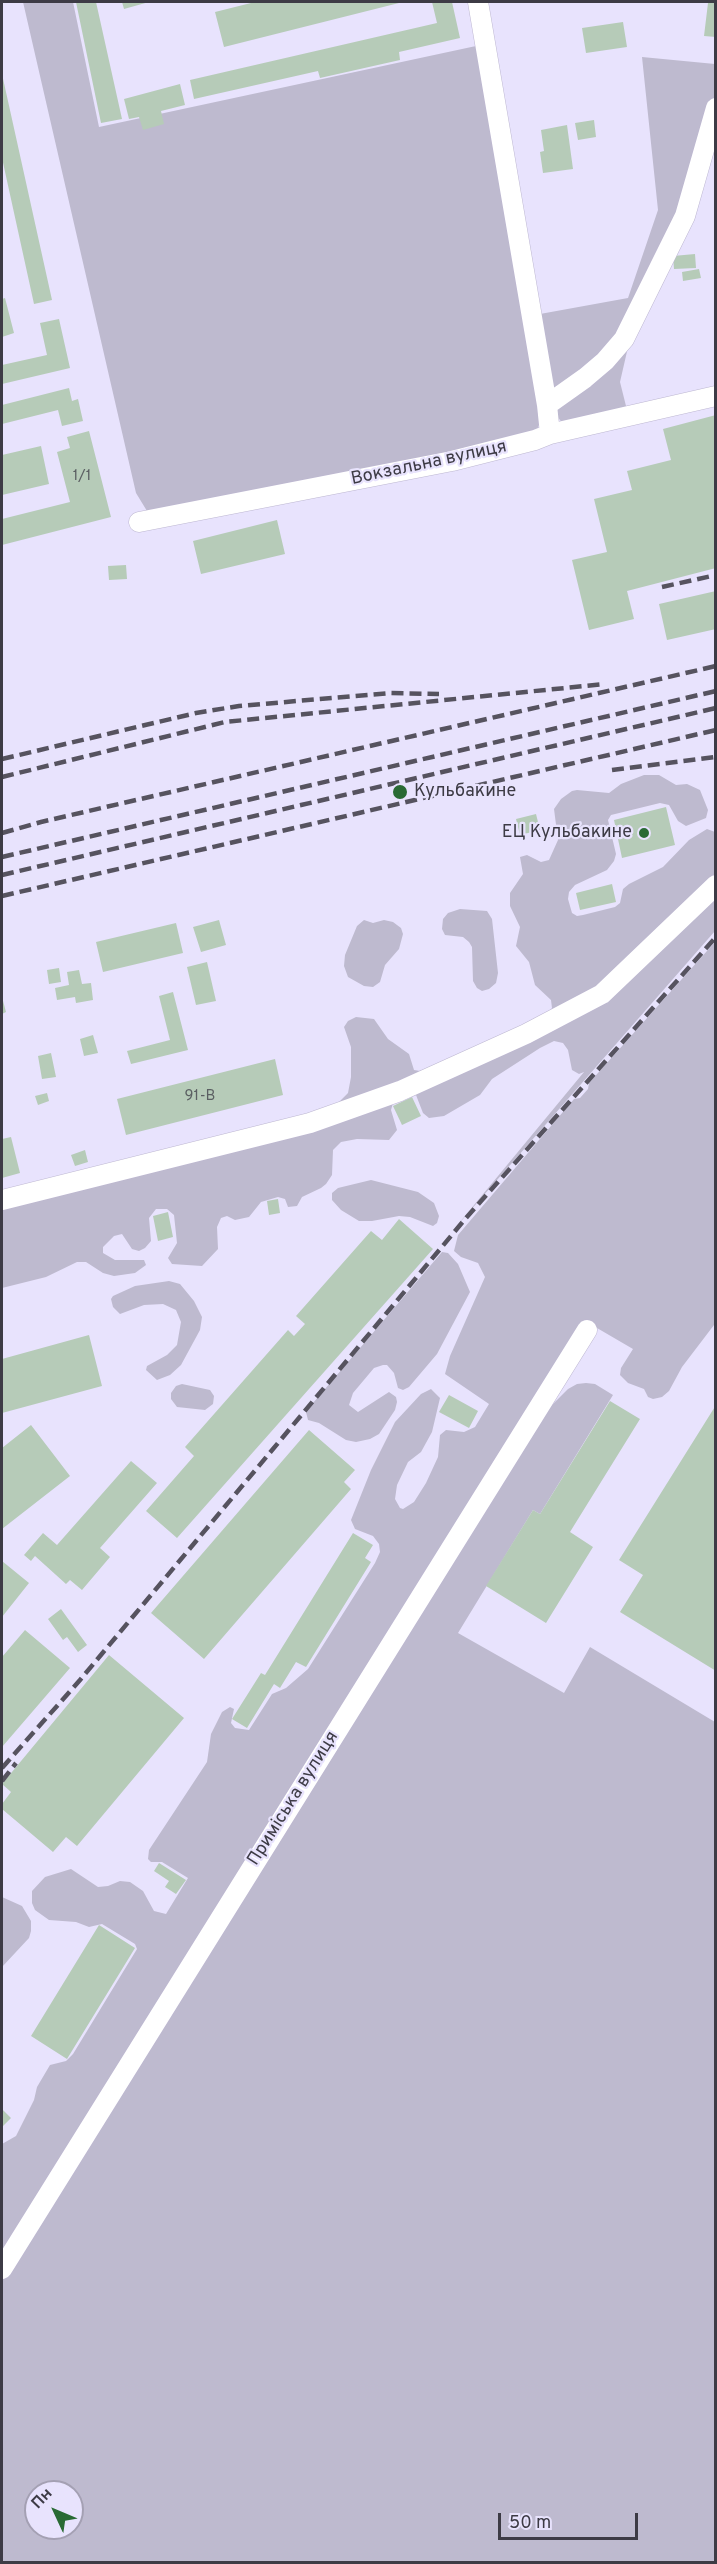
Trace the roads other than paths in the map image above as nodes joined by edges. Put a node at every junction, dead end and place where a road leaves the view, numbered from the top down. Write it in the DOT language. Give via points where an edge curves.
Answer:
graph roads {
  1 [pos="478,2"];
  2 [pos="716,108"];
  3 [pos="716,396"];
  4 [pos="547,405"];
  5 [pos="550,434"];
  6 [pos="139,522"];
  7 [pos="716,885"];
  8 [pos="2,1200"];
  9 [pos="587,1330"];
  10 [pos="2,2269"];
  1 -- 4 [label="street"];
  2 -- 4 [label="street" via="685,216 624,339 585,378"];
  3 -- 5 [label="street, Вокзальна вулиця"];
  4 -- 5 [label="street"];
  5 -- 6 [label="street, Вокзальна вулиця" via="452,461"];
  7 -- 8 [label="street" via="602,994 526,1034 400,1091 310,1123"];
  9 -- 10 [label="street, Приміська вулиця"];
}
